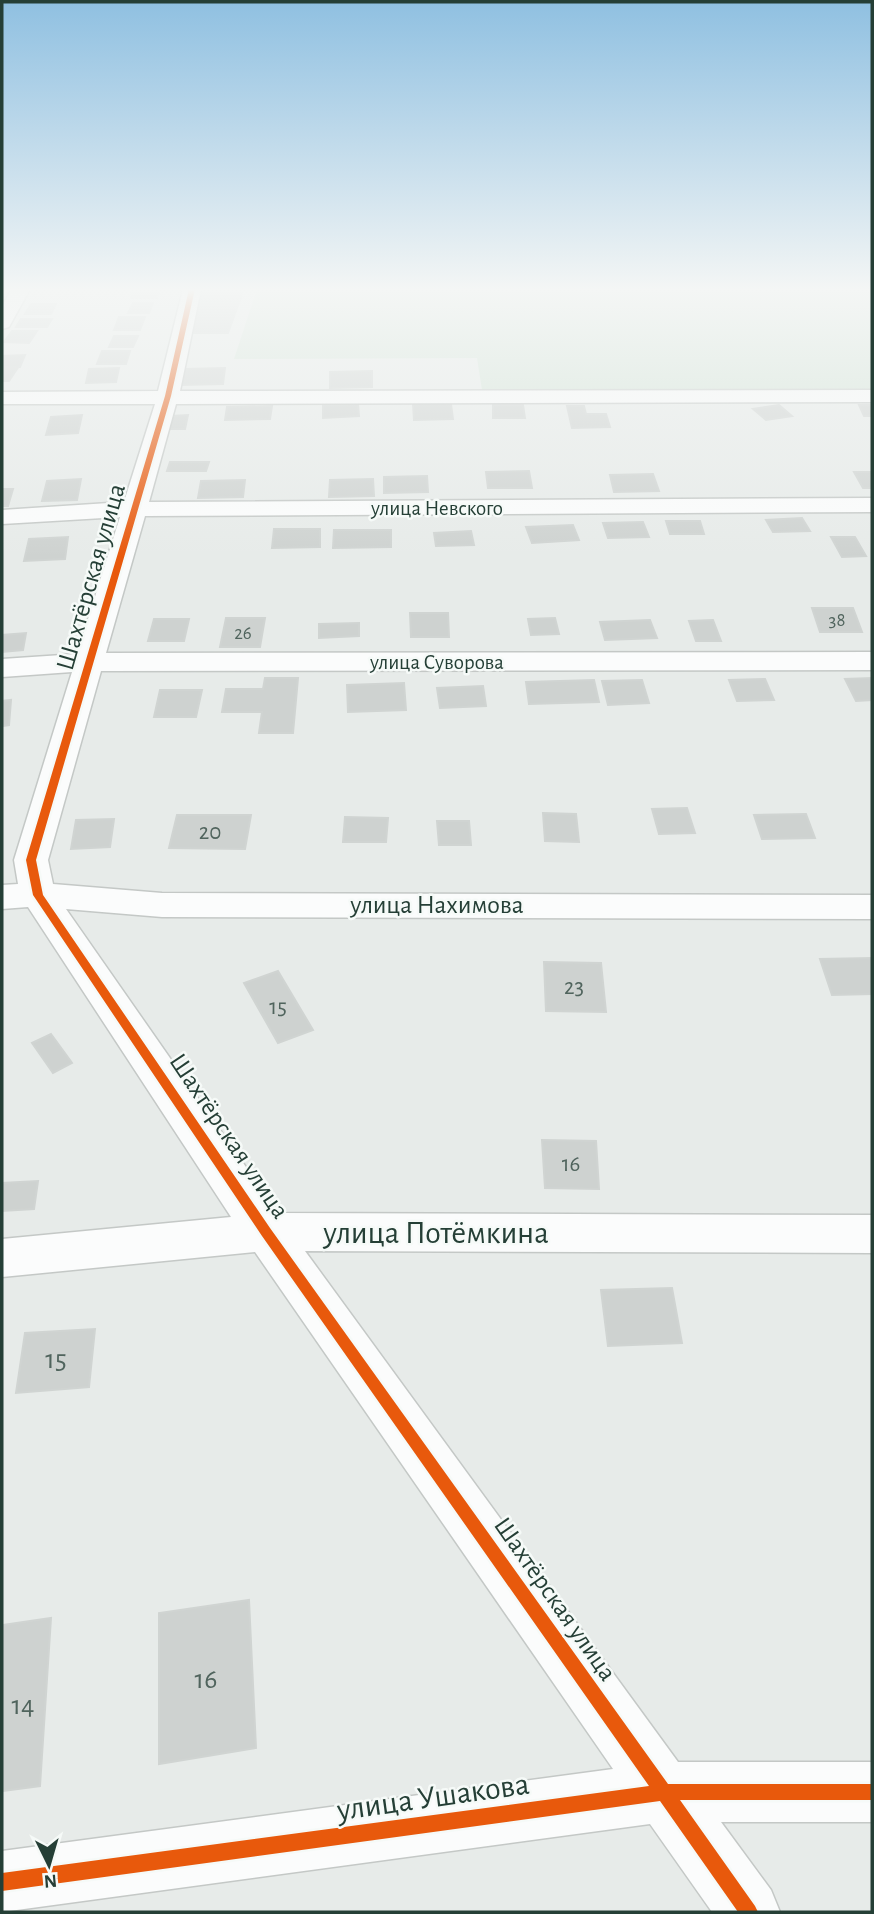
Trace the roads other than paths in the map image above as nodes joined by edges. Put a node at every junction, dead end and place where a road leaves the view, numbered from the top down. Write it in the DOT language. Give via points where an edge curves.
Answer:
graph roads {
  1 [pos="172,378"];
  2 [pos="168,396"];
  3 [pos="872,396"];
  4 [pos="2,398"];
  5 [pos="872,506"];
  6 [pos="133,509"];
  7 [pos="2,517"];
  8 [pos="872,661"];
  9 [pos="91,662"];
  10 [pos="2,668"];
  11 [pos="20,896"];
  12 [pos="872,907"];
  13 [pos="266,1232"];
  14 [pos="872,1234"];
  15 [pos="2,1258"];
  16 [pos="872,1791"];
  17 [pos="664,1792"];
  18 [pos="2,1882"];
  19 [pos="749,1912"];
  1 -- 2 [label="street, Шахтёрская улица"];
  2 -- 3 [label="street"];
  2 -- 4 [label="street"];
  2 -- 6 [label="street, Шахтёрская улица"];
  5 -- 6 [label="street, улица Невского"];
  6 -- 7 [label="street, улица Невского"];
  6 -- 9 [label="street, Шахтёрская улица"];
  8 -- 9 [label="street, улица Суворова"];
  9 -- 10 [label="street, улица Суворова"];
  9 -- 11 [label="street, Шахтёрская улица"];
  11 -- 12 [label="street, улица Нахимова" via="162,905"];
  11 -- 13 [label="street, Шахтёрская улица"];
  13 -- 14 [label="street, улица Потёмкина"];
  13 -- 15 [label="street, улица Потёмкина"];
  13 -- 17 [label="street, Шахтёрская улица"];
  16 -- 17 [label="street, улица Ушакова"];
  17 -- 18 [label="street, улица Ушакова"];
  17 -- 19 [label="street, Шахтёрская улица"];
}
